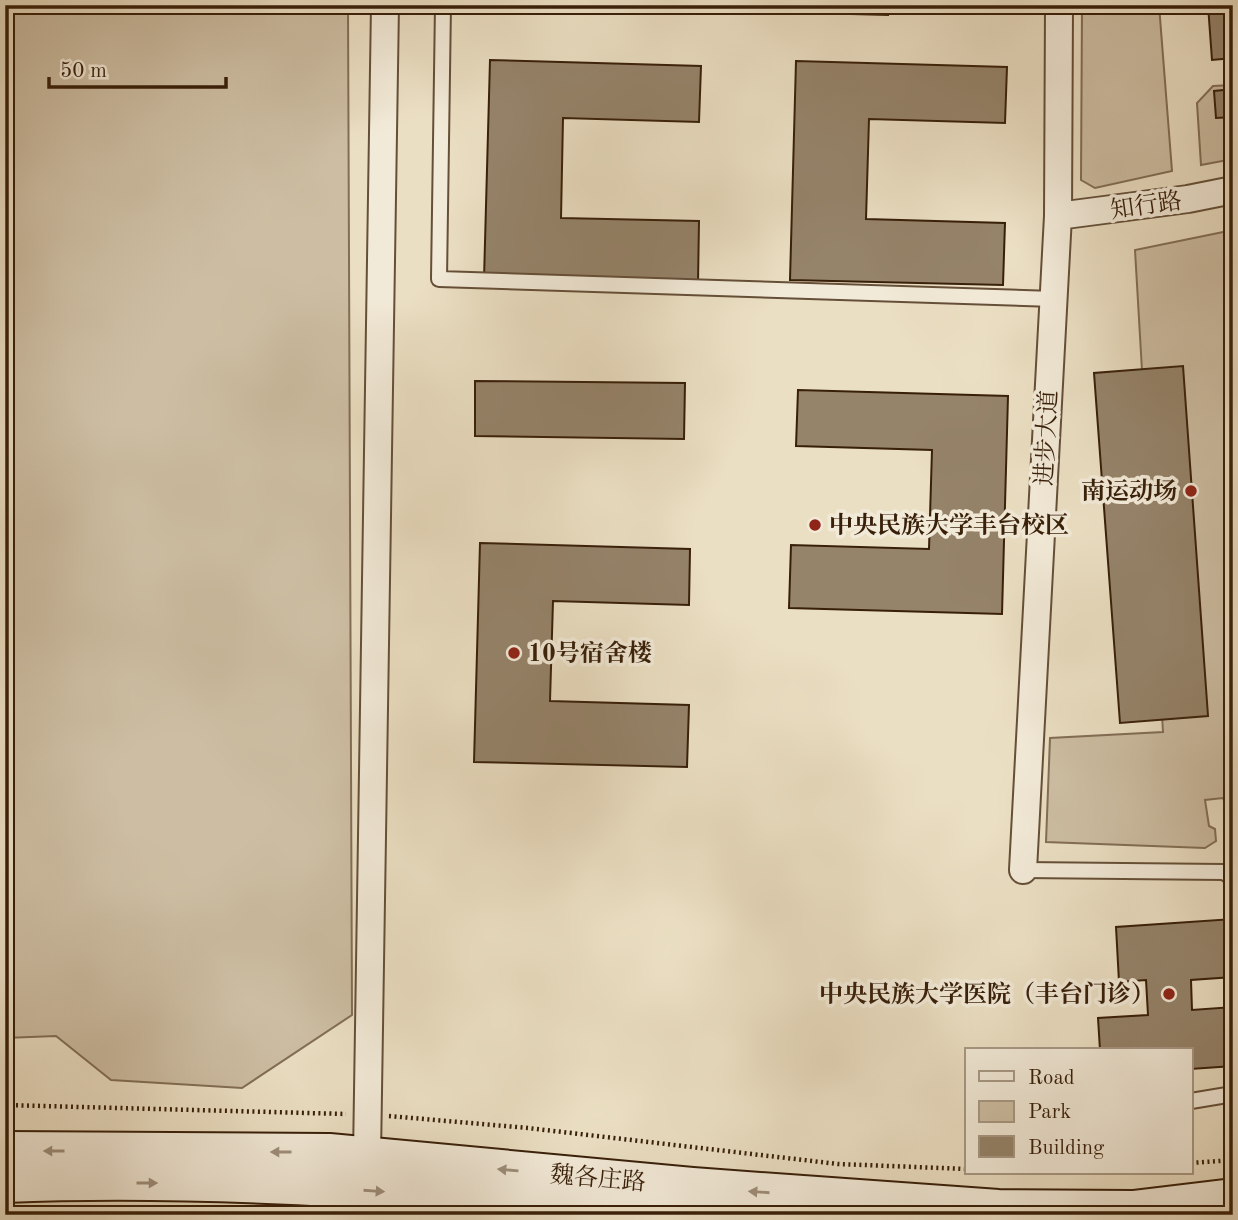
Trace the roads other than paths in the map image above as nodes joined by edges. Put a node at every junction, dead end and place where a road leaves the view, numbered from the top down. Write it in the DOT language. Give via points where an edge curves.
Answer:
graph roads {
  1 [pos="385,5"];
  2 [pos="443,5"];
  3 [pos="1059,5"];
  4 [pos="1233,190"];
  5 [pos="1058,216"];
  6 [pos="1054,299"];
  7 [pos="1023,870"];
  8 [pos="1233,879"];
  9 [pos="1233,1094"];
  10 [pos="1192,1101"];
  11 [pos="5,1151"];
  12 [pos="368,1156"];
  13 [pos="5,1183"];
  14 [pos="1233,1198"];
  15 [pos="680,1215"];
  1 -- 12 [label="street"];
  2 -- 6 [label="lane" via="439,279"];
  3 -- 5 [label="street, 进步大道"];
  4 -- 5 [label="street, 知行路"];
  5 -- 6 [label="street, 进步大道"];
  6 -- 7 [label="street, 进步大道"];
  7 -- 8 [label="lane" via="1224,872"];
  9 -- 10 [label="lane"];
  12 -- 11 [label="main road, 魏各庄路, one-way"];
  14 -- 12 [label="main road, 魏各庄路, one-way" via="1133,1210 998,1209 692,1187"];
  13 -- 15 [label="main road, 魏各庄路, one-way" via="252,1183"];
}
